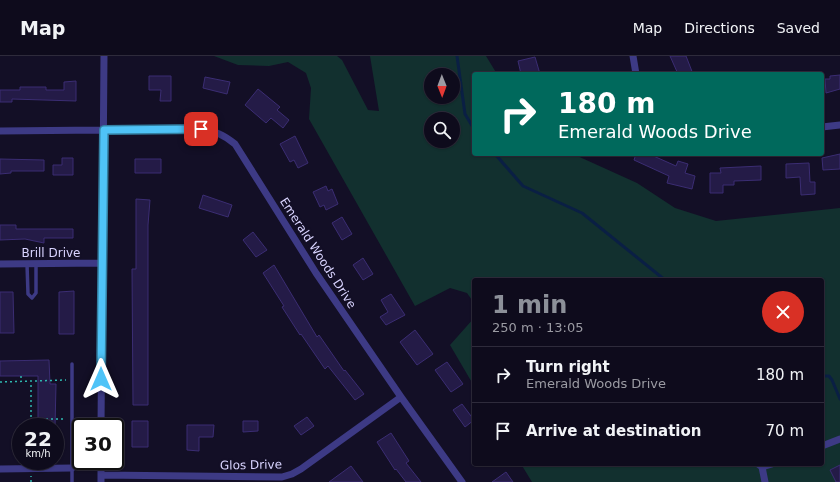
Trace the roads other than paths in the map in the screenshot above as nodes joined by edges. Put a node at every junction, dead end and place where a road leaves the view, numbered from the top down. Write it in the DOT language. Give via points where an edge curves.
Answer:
graph roads {
  1 [pos="104,56"];
  2 [pos="633,56"];
  3 [pos="636,72"];
  4 [pos="840,125"];
  5 [pos="824,127"];
  6 [pos="104,130"];
  7 [pos="0,131"];
  8 [pos="102,263"];
  9 [pos="0,264"];
  10 [pos="27,264"];
  11 [pos="36,264"];
  12 [pos="72,364"];
  13 [pos="401,397"];
  14 [pos="72,418"];
  15 [pos="101,418"];
  16 [pos="840,439"];
  17 [pos="824,445"];
  18 [pos="760,466"];
  19 [pos="72,468"];
  20 [pos="0,469"];
  21 [pos="72,470"];
  22 [pos="101,478"];
  23 [pos="260,480"];
  24 [pos="72,482"];
  25 [pos="462,482"];
  26 [pos="765,482"];
  1 -- 6 [label="street"];
  2 -- 3 [label="street"];
  4 -- 5 [label="street"];
  6 -- 7 [label="street, Emerald Woods Drive"];
  6 -- 8 [label="street"];
  6 -- 13 [label="street, Emerald Woods Drive" via="201,129 216,131 235,144 316,273"];
  8 -- 11 [label="street, Brill Drive"];
  8 -- 15 [label="street"];
  9 -- 10 [label="street, Brill Drive"];
  10 -- 11 [label="street, Brill Drive"];
  10 -- 11 [label="lane" via="28,294 32,298 36,293"];
  12 -- 14 [label="lane"];
  13 -- 23 [label="street, Glos Drive" via="292,474"];
  13 -- 25 [label="street, Emerald Woods Drive"];
  16 -- 17 [label="street"];
  18 -- 26 [label="street"];
  19 -- 20 [label="street"];
  21 -- 24 [label="lane"];
  22 -- 23 [label="street, Glos Drive"];
}
